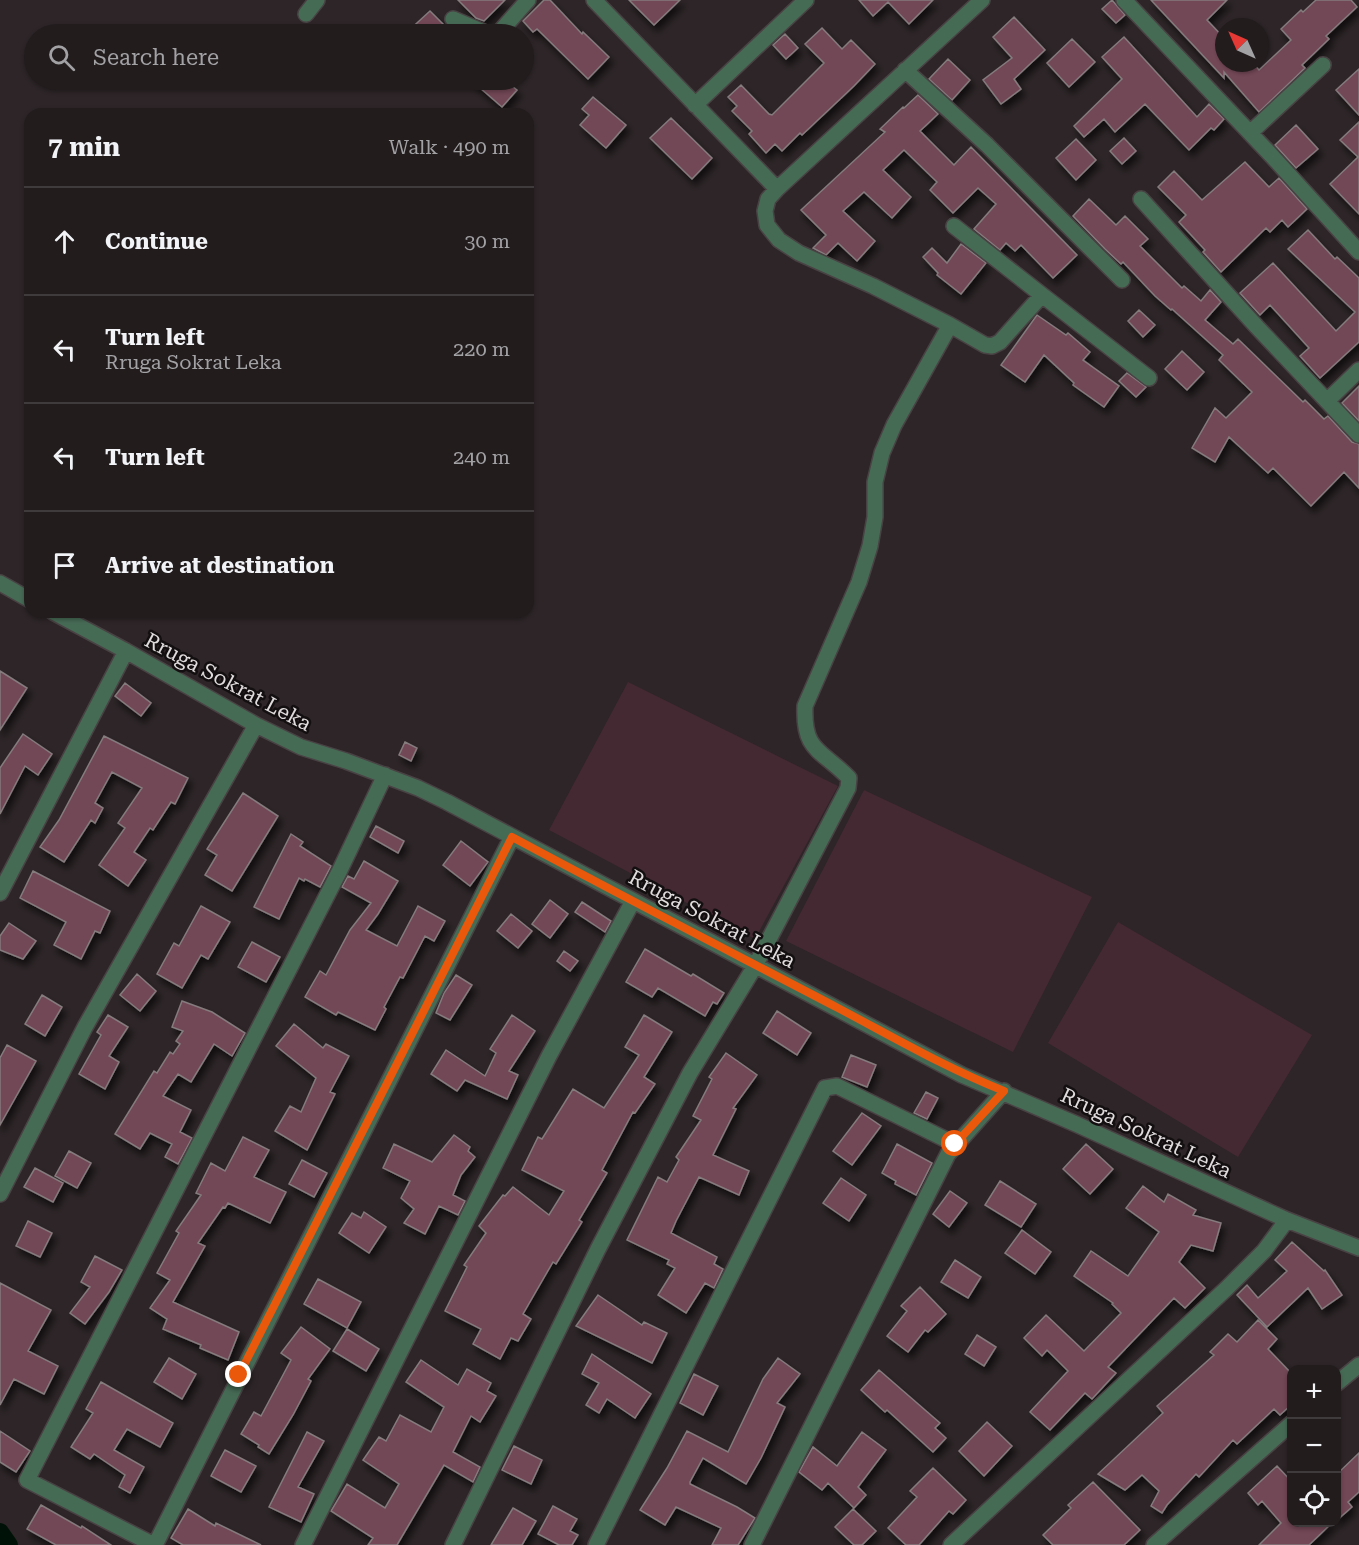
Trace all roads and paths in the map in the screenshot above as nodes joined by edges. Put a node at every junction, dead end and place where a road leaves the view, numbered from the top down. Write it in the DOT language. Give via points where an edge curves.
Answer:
graph roads {
  1 [pos="317,0"];
  2 [pos="528,0"];
  3 [pos="806,0"];
  4 [pos="982,0"];
  5 [pos="1124,0"];
  6 [pos="599,2"];
  7 [pos="306,14"];
  8 [pos="453,19"];
  9 [pos="465,24"];
  10 [pos="507,24"];
  11 [pos="1323,66"];
  12 [pos="905,69"];
  13 [pos="695,105"];
  14 [pos="1250,133"];
  15 [pos="777,189"];
  16 [pos="1141,199"];
  17 [pos="954,226"];
  18 [pos="1359,252"];
  19 [pos="1122,280"];
  20 [pos="1042,295"];
  21 [pos="947,331"];
  22 [pos="1359,370"];
  23 [pos="1149,378"];
  24 [pos="1328,400"];
  25 [pos="1359,435"];
  26 [pos="0,583"];
  27 [pos="24,597"];
  28 [pos="64,618"];
  29 [pos="126,651"];
  30 [pos="256,725"];
  31 [pos="385,775"];
  32 [pos="512,837"];
  33 [pos="0,893"];
  34 [pos="633,901"];
  35 [pos="755,966"];
  36 [pos="1004,1091"];
  37 [pos="955,1144"];
  38 [pos="0,1194"];
  39 [pos="1287,1220"];
  40 [pos="1359,1248"];
  41 [pos="1359,1365"];
  42 [pos="1341,1380"];
  43 [pos="1287,1427"];
  44 [pos="154,1545"];
  45 [pos="303,1545"];
  46 [pos="453,1545"];
  47 [pos="596,1545"];
  48 [pos="752,1545"];
  49 [pos="951,1545"];
  50 [pos="1154,1545"];
  1 -- 7 [label="street"];
  2 -- 10 [label="street"];
  3 -- 13 [label="street"];
  4 -- 12 [label="street"];
  5 -- 14 [label="street"];
  6 -- 13 [label="street"];
  8 -- 9 [label="street"];
  11 -- 14 [label="street"];
  12 -- 15 [label="street"];
  12 -- 19 [label="street"];
  13 -- 15 [label="street"];
  14 -- 18 [label="street"];
  15 -- 21 [label="street" via="768,199 765,211 767,225 779,240 873,286"];
  16 -- 24 [label="street"];
  17 -- 20 [label="street"];
  20 -- 21 [label="street" via="992,346"];
  20 -- 23 [label="street"];
  21 -- 35 [label="street" via="894,424 882,453 875,482 870,546 859,582 805,706 804,725 809,740 849,778 848,788"];
  22 -- 24 [label="street"];
  24 -- 25 [label="street"];
  26 -- 27 [label="street"];
  28 -- 29 [label="street, Rruga Sokrat Leka"];
  29 -- 30 [label="street, Rruga Sokrat Leka"];
  29 -- 33 [label="street"];
  30 -- 31 [label="street, Rruga Sokrat Leka" via="301,747"];
  30 -- 38 [label="street" via="85,1027"];
  31 -- 32 [label="street, Rruga Sokrat Leka"];
  31 -- 44 [label="street" via="27,1480"];
  32 -- 34 [label="street, Rruga Sokrat Leka"];
  32 -- 44 [label="street"];
  34 -- 35 [label="street, Rruga Sokrat Leka"];
  34 -- 45 [label="street" via="544,1066"];
  35 -- 36 [label="street, Rruga Sokrat Leka" via="962,1075"];
  35 -- 46 [label="street" via="690,1072"];
  36 -- 37 [label="street"];
  36 -- 39 [label="street, Rruga Sokrat Leka"];
  37 -- 47 [label="street" via="837,1086 825,1088"];
  37 -- 48 [label="street"];
  39 -- 40 [label="street, Rruga Sokrat Leka"];
  39 -- 49 [label="street" via="1264,1251 1227,1288"];
  41 -- 42 [label="street"];
  43 -- 50 [label="street"];
}
